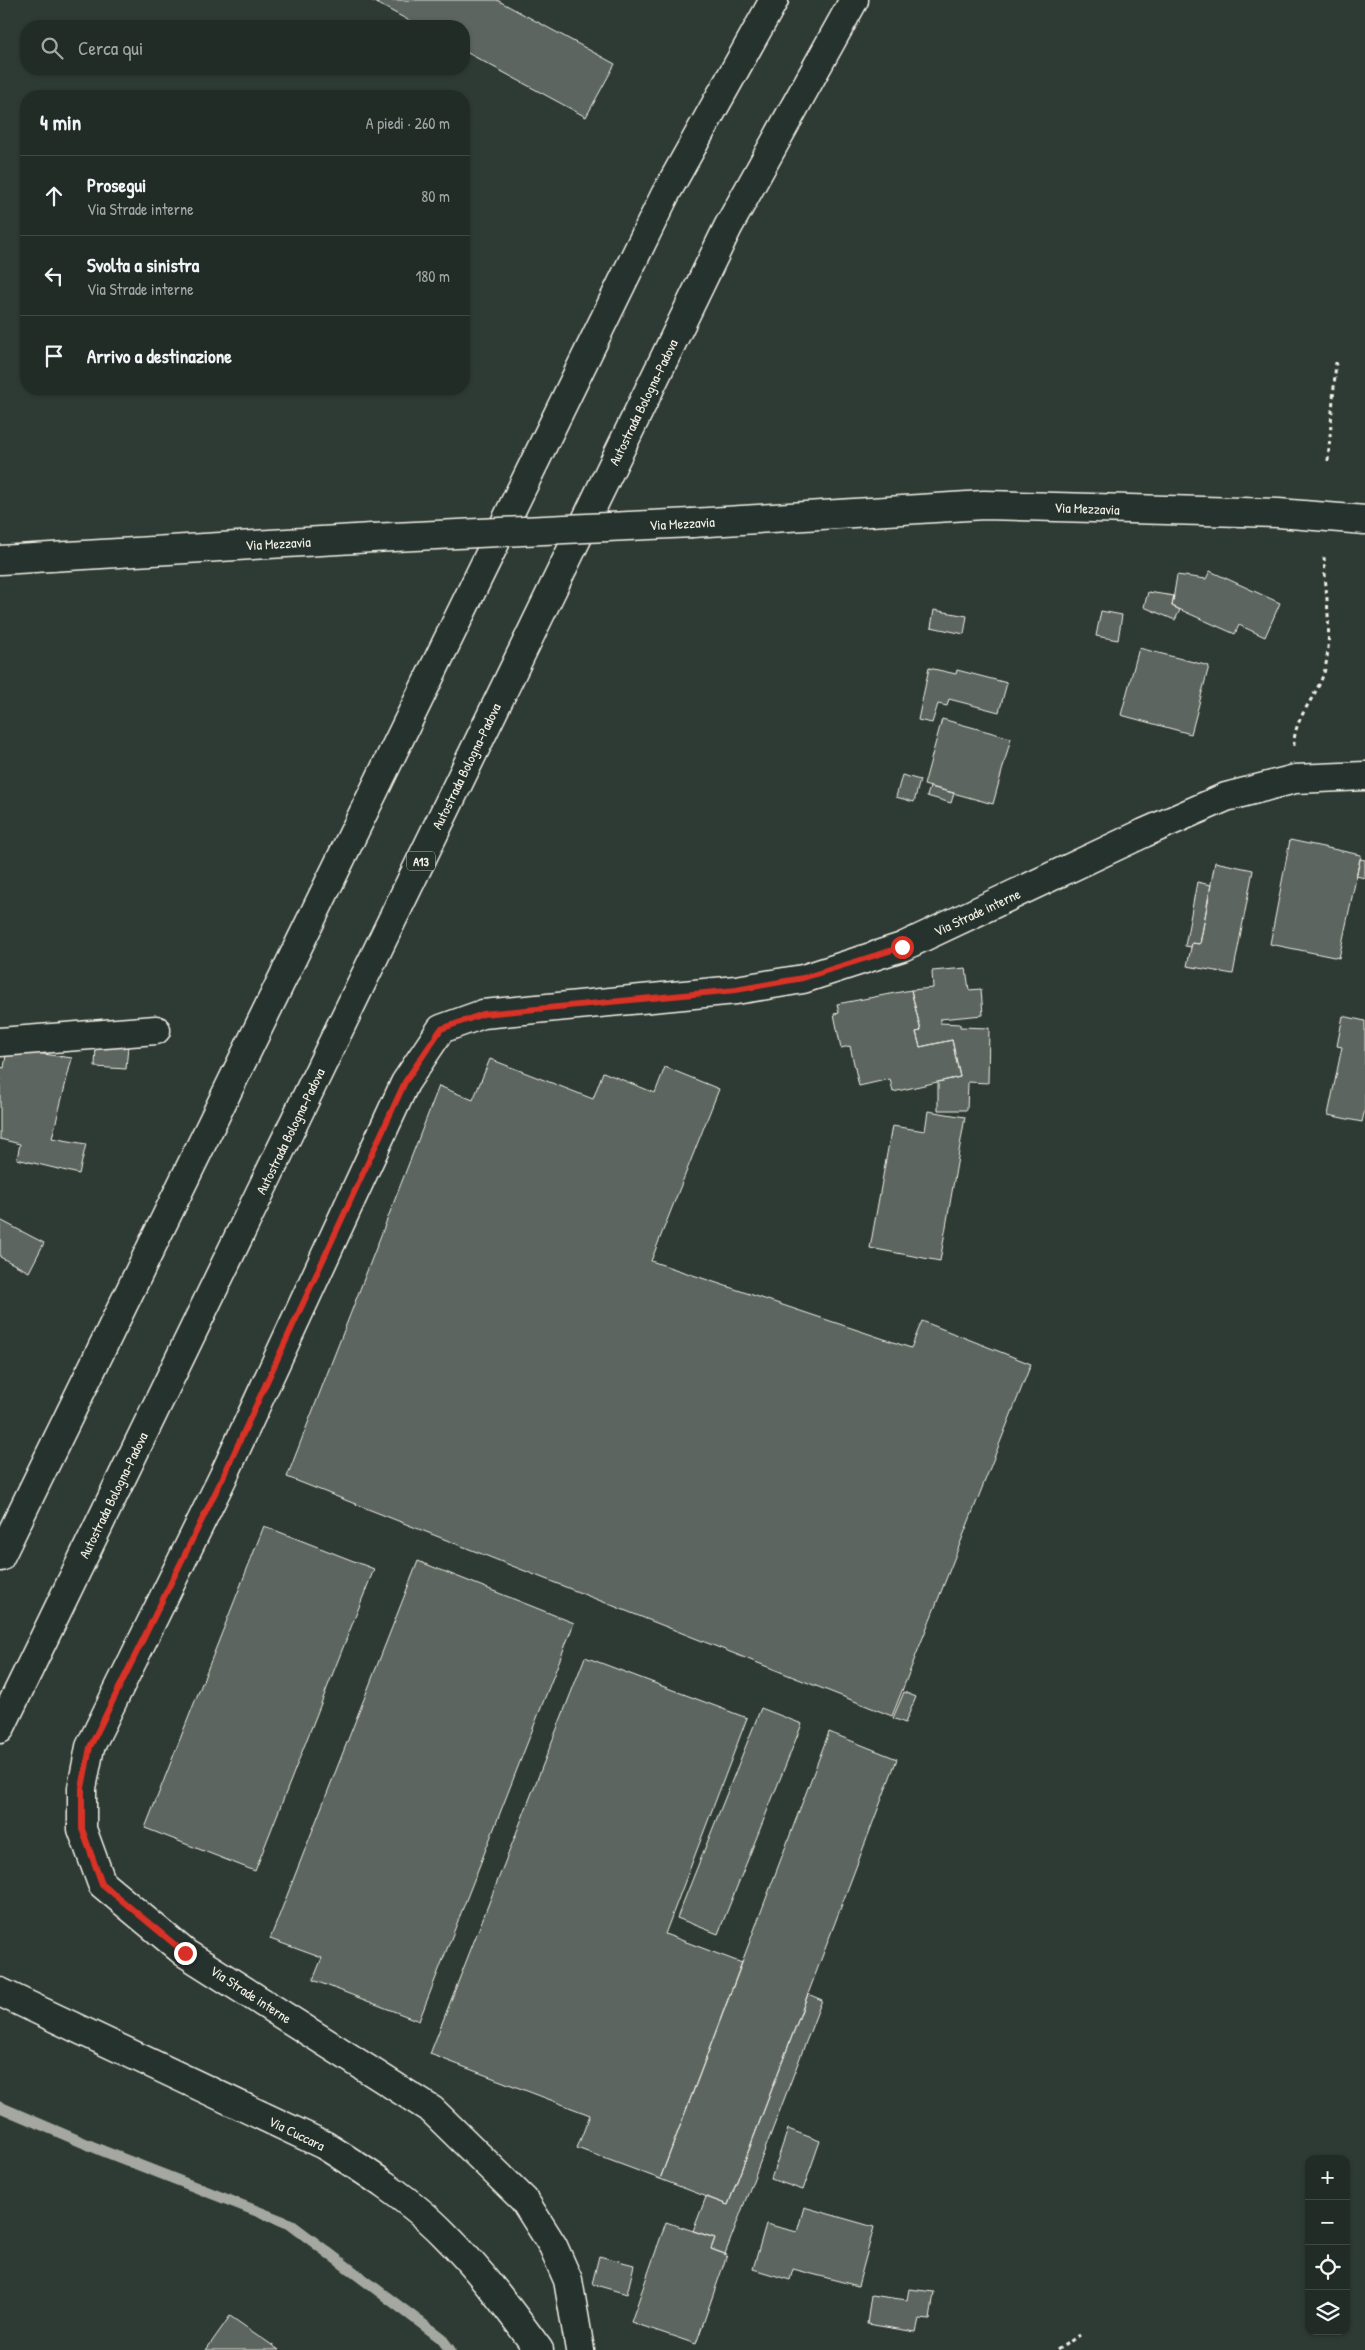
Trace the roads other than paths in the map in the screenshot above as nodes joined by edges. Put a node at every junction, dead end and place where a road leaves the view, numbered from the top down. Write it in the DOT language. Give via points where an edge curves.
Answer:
graph roads {
  1 [pos="774,0"];
  2 [pos="854,0"];
  3 [pos="1365,520"];
  4 [pos="0,560"];
  5 [pos="1365,776"];
  6 [pos="156,1030"];
  7 [pos="0,1042"];
  8 [pos="0,1557"];
  9 [pos="0,1729"];
  10 [pos="0,1992"];
  11 [pos="539,2350"];
  12 [pos="580,2350"];
  1 -- 8 [label="main road" via="665,195"];
  2 -- 9 [label="main road, Autostrada Bologna-Padova / A13" via="728,226"];
  3 -- 4 [label="main road, Via Mezzavia, bridge" via="1278,513 984,505"];
  5 -- 12 [label="main road, Via Strade interne" via="1295,779 1226,797 902,947 803,978 736,990 483,1014 441,1029 405,1082 223,1477 90,1747 82,1788 82,1829 102,1884 185,1953 432,2110 524,2200 553,2246 568,2280"];
  6 -- 7 [label="main road"];
  10 -- 11 [label="main road, Via Cuccara" via="324,2145 372,2176 443,2233 492,2286"];
}
